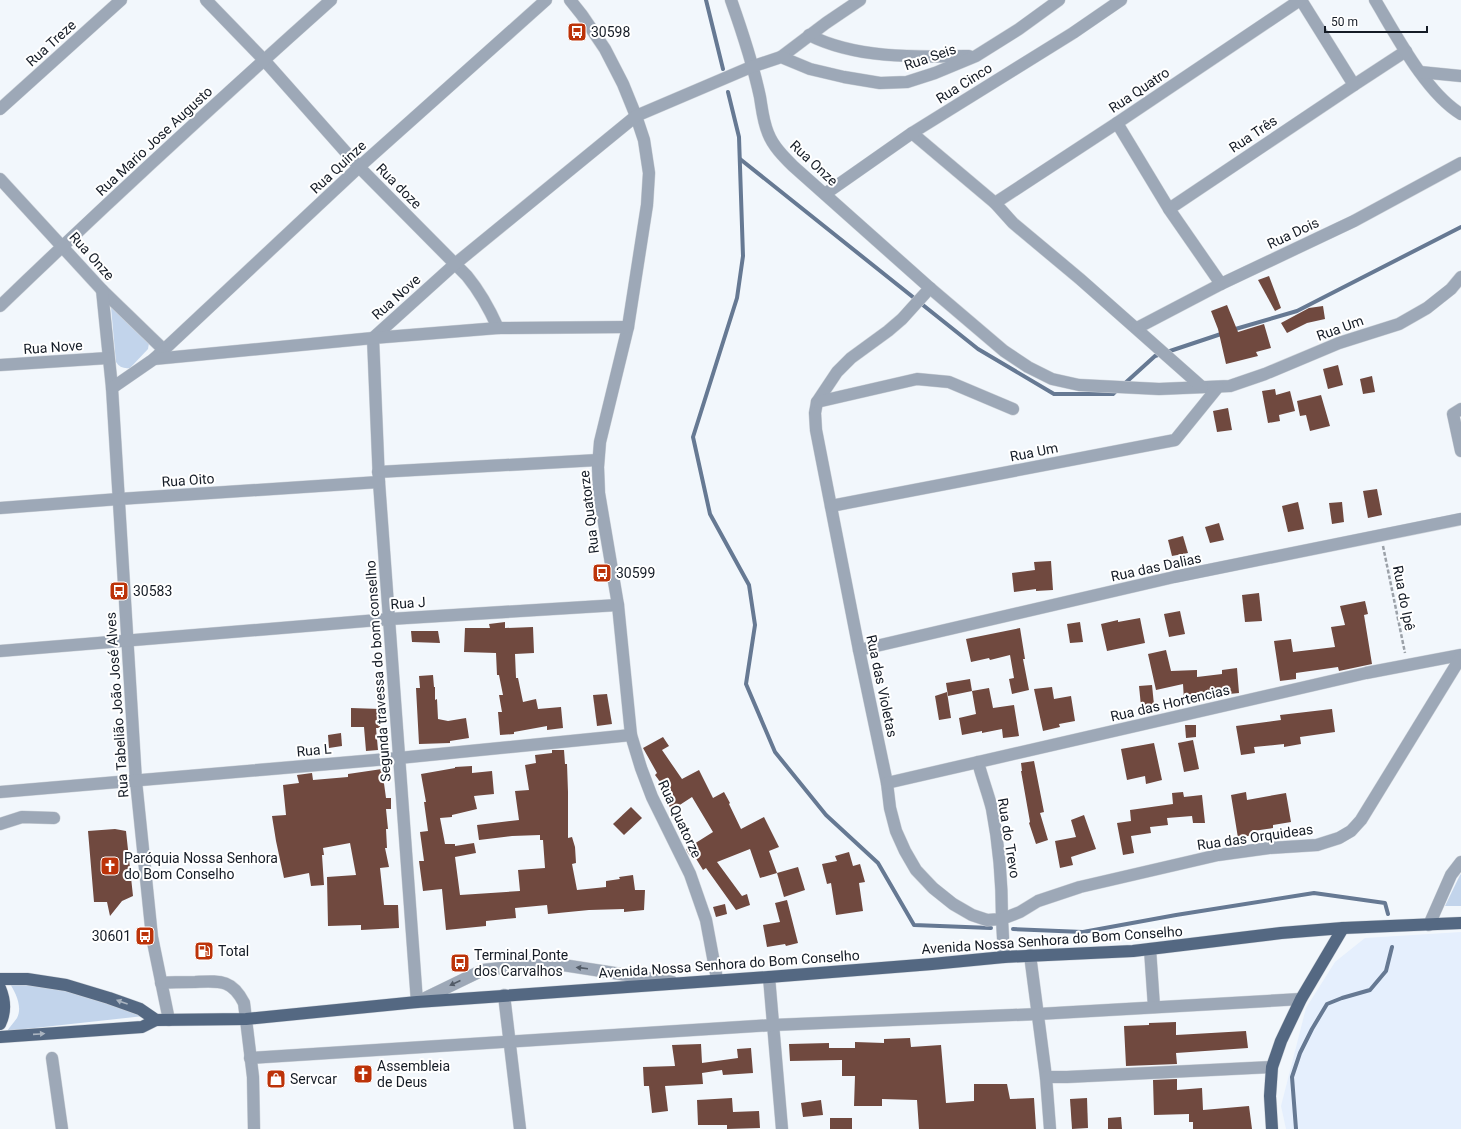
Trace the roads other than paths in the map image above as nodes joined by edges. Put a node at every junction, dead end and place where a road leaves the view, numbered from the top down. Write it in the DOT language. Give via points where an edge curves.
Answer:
graph roads {
  1 [pos="121,0"];
  2 [pos="206,0"];
  3 [pos="331,0"];
  4 [pos="546,0"];
  5 [pos="570,0"];
  6 [pos="731,0"];
  7 [pos="860,0"];
  8 [pos="1059,0"];
  9 [pos="1121,0"];
  10 [pos="1300,0"];
  11 [pos="1375,0"];
  12 [pos="809,35"];
  13 [pos="1406,51"];
  14 [pos="976,56"];
  15 [pos="781,57"];
  16 [pos="264,60"];
  17 [pos="751,67"];
  18 [pos="1420,72"];
  19 [pos="1461,76"];
  20 [pos="1354,85"];
  21 [pos="0,109"];
  22 [pos="1461,114"];
  23 [pos="636,116"];
  24 [pos="1116,123"];
  25 [pos="912,133"];
  26 [pos="1461,163"];
  27 [pos="359,167"];
  28 [pos="0,179"];
  29 [pos="824,194"];
  30 [pos="995,203"];
  31 [pos="1169,209"];
  32 [pos="62,246"];
  33 [pos="454,264"];
  34 [pos="1461,277"];
  35 [pos="1221,284"];
  36 [pos="930,288"];
  37 [pos="102,290"];
  38 [pos="0,306"];
  39 [pos="628,327"];
  40 [pos="498,328"];
  41 [pos="1137,328"];
  42 [pos="374,338"];
  43 [pos="164,350"];
  44 [pos="108,358"];
  45 [pos="154,359"];
  46 [pos="0,365"];
  47 [pos="1202,387"];
  48 [pos="1218,387"];
  49 [pos="112,388"];
  50 [pos="817,402"];
  51 [pos="1013,409"];
  52 [pos="1457,412"];
  53 [pos="1461,451"];
  54 [pos="598,460"];
  55 [pos="379,477"];
  56 [pos="119,499"];
  57 [pos="831,506"];
  58 [pos="0,508"];
  59 [pos="1461,519"];
  60 [pos="618,605"];
  61 [pos="390,620"];
  62 [pos="128,641"];
  63 [pos="859,650"];
  64 [pos="0,651"];
  65 [pos="1461,656"];
  66 [pos="631,735"];
  67 [pos="399,758"];
  68 [pos="978,762"];
  69 [pos="136,781"];
  70 [pos="886,783"];
  71 [pos="0,792"];
  72 [pos="54,818"];
  73 [pos="0,824"];
  74 [pos="1461,862"];
  75 [pos="1002,919"];
  76 [pos="1461,923"];
  77 [pos="1428,925"];
  78 [pos="1343,928"];
  79 [pos="1150,949"];
  80 [pos="1030,955"];
  81 [pos="1004,956"];
  82 [pos="769,977"];
  83 [pos="0,979"];
  84 [pos="717,980"];
  85 [pos="676,982"];
  86 [pos="161,983"];
  87 [pos="0,988"];
  88 [pos="504,995"];
  89 [pos="1301,999"];
  90 [pos="417,1002"];
  91 [pos="1154,1007"];
  92 [pos="1038,1014"];
  93 [pos="246,1019"];
  94 [pos="156,1020"];
  95 [pos="169,1020"];
  96 [pos="0,1024"];
  97 [pos="773,1025"];
  98 [pos="0,1037"];
  99 [pos="509,1043"];
  100 [pos="52,1058"];
  101 [pos="250,1058"];
  102 [pos="1272,1067"];
  103 [pos="1046,1077"];
  104 [pos="62,1129"];
  105 [pos="254,1129"];
  106 [pos="520,1129"];
  107 [pos="782,1129"];
  108 [pos="1050,1129"];
  109 [pos="1272,1129"];
  1 -- 21 [label="street, Rua Treze"];
  2 -- 16 [label="street, Rua doze"];
  3 -- 16 [label="street, Rua Mario Jose Augusto"];
  4 -- 27 [label="street, Rua Quinze"];
  5 -- 23 [label="street, Rua Quatorze" via="604,49 623,84"];
  6 -- 17 [label="street, Rua Onze" via="742,29"];
  7 -- 12 [label="street"];
  8 -- 14 [label="street, Rua Seis"];
  9 -- 25 [label="street, Rua Cinco" via="1073,33"];
  10 -- 20 [label="street"];
  10 -- 24 [label="street, Rua Quatro"];
  11 -- 13 [label="street"];
  12 -- 14 [label="street" via="852,50 897,56"];
  12 -- 15 [label="street"];
  13 -- 18 [label="street"];
  13 -- 20 [label="street, Rua Três"];
  14 -- 15 [label="street, Rua Seis" via="908,82 880,84 810,69"];
  15 -- 17 [label="street"];
  16 -- 27 [label="street, Rua doze"];
  16 -- 32 [label="street, Rua Mario Jose Augusto"];
  17 -- 23 [label="street, Rua Nove"];
  17 -- 29 [label="street, Rua Onze" via="763,118 777,150"];
  18 -- 19 [label="street"];
  18 -- 22 [label="street" via="1439,97"];
  20 -- 31 [label="street, Rua Três"];
  23 -- 33 [label="street, Rua Nove"];
  23 -- 39 [label="street, Rua Quatorze" via="644,140 649,173 647,205"];
  24 -- 30 [label="street, Rua Quatro"];
  24 -- 31 [label="street"];
  25 -- 29 [label="street, Rua Cinco"];
  25 -- 30 [label="street"];
  26 -- 35 [label="street, Rua Dois" via="1354,220"];
  27 -- 33 [label="street, Rua doze"];
  27 -- 43 [label="street, Rua Quinze"];
  28 -- 32 [label="street, Rua Onze"];
  29 -- 36 [label="street, Rua Onze"];
  30 -- 41 [label="street" via="1028,237"];
  31 -- 35 [label="street"];
  32 -- 37 [label="street, Rua Onze"];
  32 -- 38 [label="street, Rua Mario Jose Augusto"];
  33 -- 40 [label="street, Rua doze" via="479,290"];
  33 -- 42 [label="street, Rua Nove"];
  34 -- 48 [label="street, Rua Um" via="1451,289 1427,308 1400,324 1339,343 1265,374 1230,386"];
  35 -- 41 [label="street, Rua Dois"];
  36 -- 47 [label="street, Rua Um" via="1004,350 1052,379 1079,385 1122,388"];
  36 -- 50 [label="street" via="888,331 851,358"];
  37 -- 43 [label="street, Rua Onze"];
  37 -- 44 [label="street, Rua Tabelião João José Alves"];
  39 -- 40 [label="street, Rua Nove"];
  39 -- 54 [label="street, Rua Quatorze" via="606,414"];
  40 -- 42 [label="street, Rua Nove"];
  41 -- 47 [label="street"];
  42 -- 45 [label="street"];
  42 -- 55 [label="street, Segunda travessa do bom conselho"];
  43 -- 45 [label="street, Rua Quinze"];
  44 -- 46 [label="street, Rua Nove"];
  44 -- 49 [label="street, Rua Tabelião João José Alves"];
  45 -- 49 [label="street, Rua Quinze"];
  47 -- 48 [label="street, Rua Um"];
  48 -- 57 [label="street, Rua Um" via="1175,440"];
  49 -- 56 [label="street, Rua Tabelião João José Alves"];
  50 -- 51 [label="street" via="917,379 949,382"];
  50 -- 57 [label="street, Rua das Violetas" via="816,430"];
  52 -- 53 [label="street"];
  54 -- 55 [label="street, Rua Oito"];
  54 -- 60 [label="street, Rua Quatorze" via="599,493"];
  55 -- 56 [label="street, Rua Oito"];
  55 -- 61 [label="street, Segunda travessa do bom conselho"];
  56 -- 58 [label="street, Rua Oito"];
  56 -- 62 [label="street, Rua Tabelião João José Alves"];
  57 -- 63 [label="street, Rua das Violetas"];
  59 -- 63 [label="street, Rua das Dalias" via="1174,577"];
  60 -- 61 [label="street, Rua J"];
  60 -- 66 [label="street, Rua Quatorze"];
  61 -- 62 [label="street, Rua J"];
  61 -- 67 [label="street, Segunda travessa do bom conselho"];
  62 -- 64 [label="street, Rua J"];
  62 -- 69 [label="street, Rua Tabelião João José Alves"];
  63 -- 70 [label="street, Rua das Violetas"];
  65 -- 68 [label="street, Rua das Hortencias" via="1366,673"];
  65 -- 75 [label="street, Rua das Orquideas" via="1361,820 1351,831 1339,838 1317,845 1218,855 1080,887 1038,901"];
  66 -- 67 [label="street, Rua L"];
  66 -- 84 [label="street, Rua Quatorze" via="640,768 652,797 690,874 706,920"];
  67 -- 69 [label="street, Rua L"];
  67 -- 90 [label="street, Segunda travessa do bom conselho"];
  68 -- 70 [label="street, Rua das Hortencias"];
  68 -- 75 [label="street, Rua do Trevo" via="996,833"];
  69 -- 71 [label="street, Rua L"];
  69 -- 86 [label="street, Rua Tabelião João José Alves" via="152,937"];
  70 -- 75 [label="street, Rua das Violetas" via="896,831 916,870 933,888 972,916 987,920"];
  72 -- 73 [label="street" via="22,817"];
  74 -- 77 [label="street" via="1451,875"];
  75 -- 81 [label="street"];
  76 -- 77 [label="main road, Avenida Nossa Senhora do Bom Conselho"];
  77 -- 78 [label="main road, Avenida Nossa Senhora do Bom Conselho"];
  78 -- 79 [label="main road, Avenida Nossa Senhora do Bom Conselho"];
  78 -- 89 [label="main road"];
  79 -- 80 [label="main road, Avenida Nossa Senhora do Bom Conselho"];
  79 -- 91 [label="street"];
  80 -- 81 [label="main road, Avenida Nossa Senhora do Bom Conselho"];
  80 -- 92 [label="street"];
  81 -- 82 [label="main road, Avenida Nossa Senhora do Bom Conselho"];
  82 -- 84 [label="main road, Avenida Nossa Senhora do Bom Conselho"];
  82 -- 97 [label="street"];
  94 -- 83 [label="main road, one-way" via="140,1009 66,985 27,979"];
  84 -- 85 [label="main road, Avenida Nossa Senhora do Bom Conselho"];
  85 -- 88 [label="main road, Avenida Nossa Senhora do Bom Conselho"];
  85 -- 90 [label="street, one-way" via="563,965 518,966 483,970"];
  86 -- 93 [label="street" via="224,982 239,994 244,1003"];
  86 -- 95 [label="street, Rua Tabelião João José Alves"];
  87 -- 96 [label="main road" via="4,1010"];
  88 -- 90 [label="main road, Avenida Nossa Senhora do Bom Conselho"];
  88 -- 99 [label="street"];
  89 -- 91 [label="street"];
  89 -- 102 [label="main road"];
  90 -- 93 [label="main road, Avenida Nossa Senhora do Bom Conselho"];
  91 -- 92 [label="street"];
  92 -- 97 [label="street"];
  92 -- 103 [label="street"];
  93 -- 95 [label="main road, Avenida Nossa Senhora do Bom Conselho"];
  93 -- 101 [label="street"];
  94 -- 95 [label="main road, Avenida Nossa Senhora do Bom Conselho"];
  98 -- 94 [label="main road, Avenida Nossa Senhora do Bom Conselho, one-way" via="142,1027"];
  97 -- 99 [label="street"];
  97 -- 107 [label="street"];
  99 -- 101 [label="street"];
  99 -- 106 [label="street"];
  100 -- 104 [label="street"];
  101 -- 105 [label="street"];
  102 -- 103 [label="street"];
  102 -- 109 [label="main road"];
  103 -- 108 [label="street"];
}
